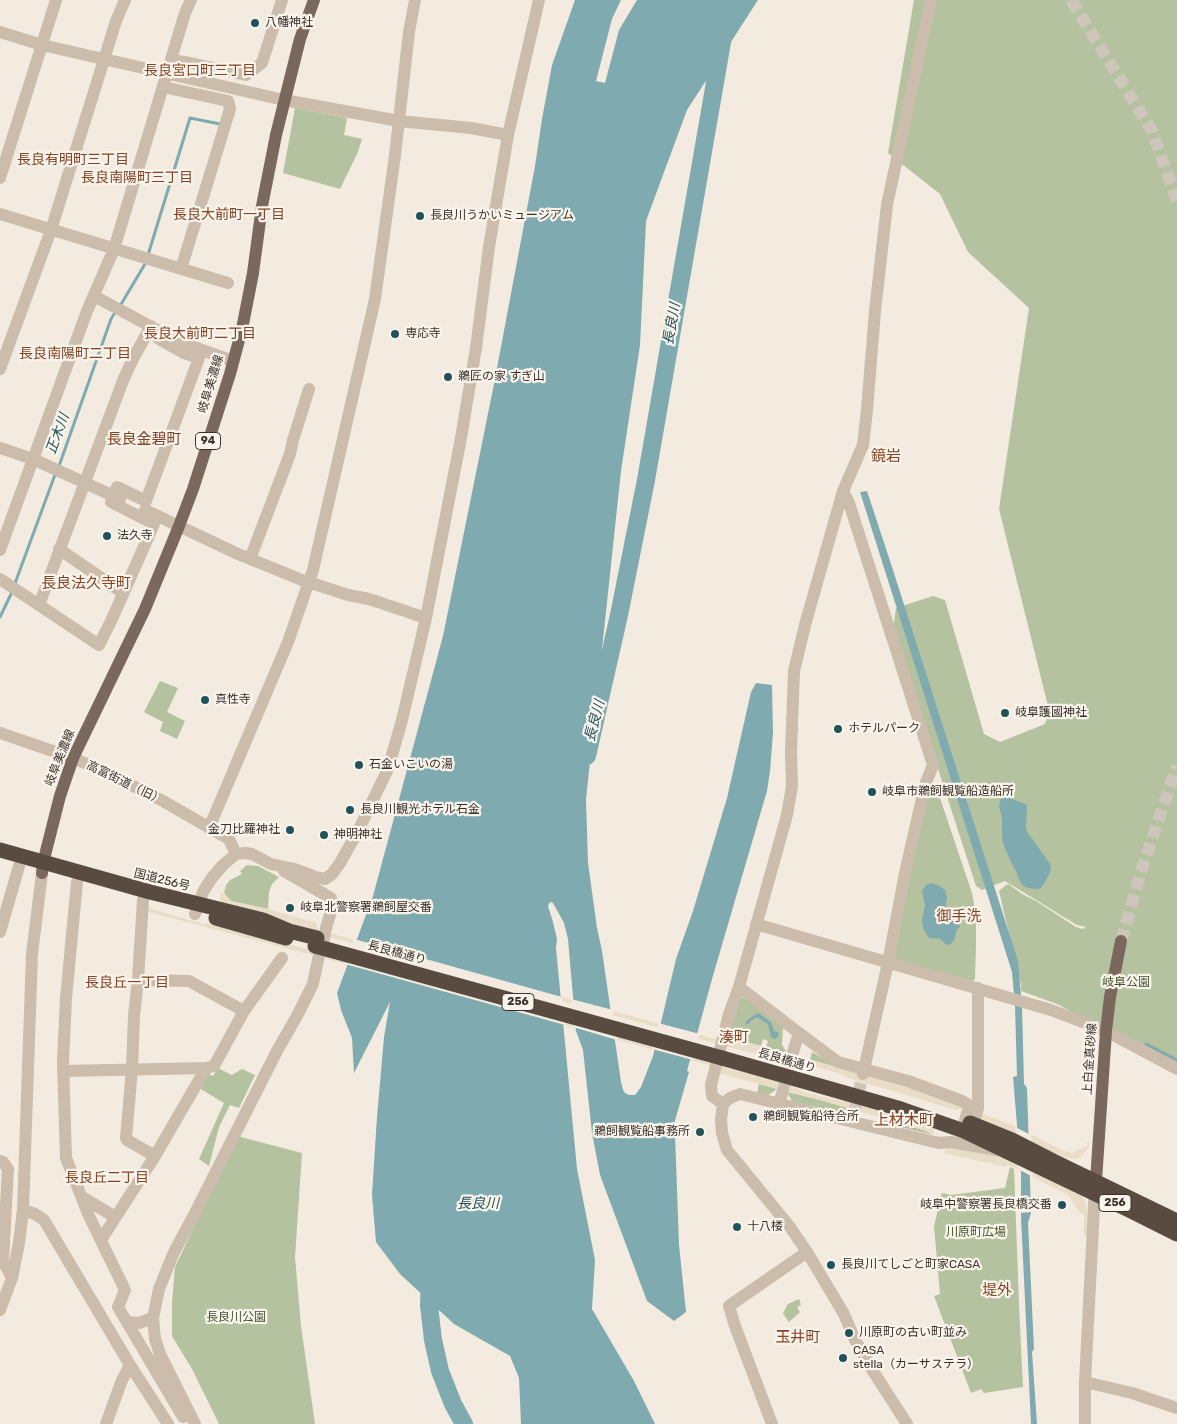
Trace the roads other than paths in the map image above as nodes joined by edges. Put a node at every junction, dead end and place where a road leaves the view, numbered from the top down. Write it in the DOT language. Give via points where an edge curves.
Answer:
graph roads {
  1 [pos="56,0"];
  2 [pos="125,0"];
  3 [pos="191,0"];
  4 [pos="282,0"];
  5 [pos="314,0"];
  6 [pos="415,0"];
  7 [pos="540,0"];
  8 [pos="931,0"];
  9 [pos="0,32"];
  10 [pos="42,46"];
  11 [pos="105,59"];
  12 [pos="171,60"];
  13 [pos="167,74"];
  14 [pos="163,87"];
  15 [pos="284,100"];
  16 [pos="399,121"];
  17 [pos="508,135"];
  18 [pos="0,178"];
  19 [pos="0,214"];
  20 [pos="52,230"];
  21 [pos="114,249"];
  22 [pos="181,269"];
  23 [pos="228,284"];
  24 [pos="94,296"];
  25 [pos="156,329"];
  26 [pos="198,340"];
  27 [pos="233,361"];
  28 [pos="0,370"];
  29 [pos="309,390"];
  30 [pos="0,448"];
  31 [pos="33,459"];
  32 [pos="84,482"];
  33 [pos="842,491"];
  34 [pos="113,496"];
  35 [pos="179,526"];
  36 [pos="60,549"];
  37 [pos="0,550"];
  38 [pos="250,558"];
  39 [pos="0,579"];
  40 [pos="308,582"];
  41 [pos="123,593"];
  42 [pos="39,604"];
  43 [pos="426,618"];
  44 [pos="0,733"];
  45 [pos="73,758"];
  46 [pos="209,828"];
  47 [pos="0,850"];
  48 [pos="236,854"];
  49 [pos="0,861"];
  50 [pos="271,864"];
  51 [pos="19,866"];
  52 [pos="42,868"];
  53 [pos="77,882"];
  54 [pos="143,900"];
  55 [pos="196,909"];
  56 [pos="756,924"];
  57 [pos="0,932"];
  58 [pos="319,937"];
  59 [pos="1121,941"];
  60 [pos="282,958"];
  61 [pos="888,963"];
  62 [pos="138,980"];
  63 [pos="739,987"];
  64 [pos="980,989"];
  65 [pos="244,1011"];
  66 [pos="1106,1031"];
  67 [pos="798,1033"];
  68 [pos="723,1055"];
  69 [pos="792,1055"];
  70 [pos="132,1068"];
  71 [pos="206,1068"];
  72 [pos="1177,1069"];
  73 [pos="63,1071"];
  74 [pos="864,1072"];
  75 [pos="782,1090"];
  76 [pos="723,1104"];
  77 [pos="779,1104"];
  78 [pos="934,1120"];
  79 [pos="969,1123"];
  80 [pos="934,1142"];
  81 [pos="1010,1148"];
  82 [pos="155,1156"];
  83 [pos="0,1161"];
  84 [pos="1095,1187"];
  85 [pos="82,1197"];
  86 [pos="23,1210"];
  87 [pos="115,1218"];
  88 [pos="1177,1221"];
  89 [pos="1177,1234"];
  90 [pos="101,1240"];
  91 [pos="807,1252"];
  92 [pos="12,1278"];
  93 [pos="0,1310"];
  94 [pos="153,1318"];
  95 [pos="127,1322"];
  96 [pos="130,1365"];
  97 [pos="1085,1382"];
  98 [pos="1177,1408"];
  99 [pos="106,1424"];
  100 [pos="168,1424"];
  101 [pos="187,1424"];
  102 [pos="195,1424"];
  103 [pos="772,1424"];
  104 [pos="907,1424"];
  105 [pos="1085,1424"];
  1 -- 10 [label="street"];
  2 -- 11 [label="street"];
  3 -- 12 [label="street"];
  4 -- 12 [label="street" via="262,63 246,75"];
  5 -- 15 [label="main road, 岐阜美濃線 / 94"];
  6 -- 16 [label="street"];
  7 -- 17 [label="street"];
  8 -- 33 [label="street" via="887,205 863,445"];
  9 -- 10 [label="street"];
  10 -- 11 [label="street"];
  10 -- 18 [label="street"];
  11 -- 13 [label="street"];
  11 -- 20 [label="street"];
  12 -- 13 [label="street"];
  13 -- 14 [label="street"];
  13 -- 15 [label="street"];
  14 -- 21 [label="street"];
  14 -- 22 [label="street" via="228,101 230,109"];
  15 -- 16 [label="street"];
  15 -- 27 [label="main road, 岐阜美濃線 / 94" via="262,206 254,273"];
  16 -- 17 [label="street"];
  16 -- 40 [label="street" via="375,299"];
  17 -- 43 [label="street" via="462,438"];
  19 -- 20 [label="street"];
  20 -- 21 [label="street"];
  20 -- 28 [label="street"];
  21 -- 22 [label="street"];
  21 -- 24 [label="street"];
  22 -- 23 [label="street"];
  24 -- 25 [label="street"];
  24 -- 31 [label="street"];
  25 -- 26 [label="street" via="166,326"];
  25 -- 27 [label="street"];
  25 -- 32 [label="street" via="134,357 124,378"];
  25 -- 34 [label="street" via="159,339 199,358 146,501 117,487"];
  27 -- 35 [label="main road, 岐阜美濃線 / 94"];
  29 -- 38 [label="street" via="290,454"];
  30 -- 31 [label="street"];
  31 -- 32 [label="street"];
  31 -- 37 [label="street"];
  32 -- 34 [label="street"];
  32 -- 36 [label="street"];
  33 -- 56 [label="street" via="794,671 792,786"];
  33 -- 61 [label="street" via="849,503 933,765 924,785"];
  34 -- 35 [label="street"];
  34 -- 41 [label="street" via="110,502 154,524"];
  35 -- 38 [label="street"];
  35 -- 45 [label="main road, 岐阜美濃線 / 94" via="145,609"];
  36 -- 41 [label="street"];
  36 -- 42 [label="street"];
  38 -- 40 [label="street"];
  39 -- 42 [label="street"];
  40 -- 43 [label="street"];
  40 -- 46 [label="street" via="288,642"];
  41 -- 42 [label="street" via="98,645"];
  43 -- 50 [label="street" via="388,769 340,863 325,878"];
  44 -- 45 [label="street, 高富街道（旧）"];
  45 -- 46 [label="street, 高富街道（旧）" via="154,796"];
  45 -- 52 [label="main road, 岐阜美濃線 / 94"];
  46 -- 48 [label="street, 高富街道（旧）" via="229,839"];
  47 -- 52 [label="highway, 国道256号 / 256"];
  48 -- 50 [label="street" via="252,854"];
  48 -- 55 [label="street" via="211,879"];
  49 -- 51 [label="highway, 国道256号 / 256"];
  50 -- 58 [label="street" via="331,898 333,905"];
  51 -- 52 [label="highway, 国道256号 / 256"];
  51 -- 57 [label="street"];
  52 -- 53 [label="highway, 国道256号 / 256"];
  52 -- 55 [label="highway, 国道256号 / 256" via="150,892"];
  52 -- 86 [label="street" via="32,954"];
  53 -- 54 [label="highway, 国道256号 / 256"];
  53 -- 73 [label="street"];
  54 -- 55 [label="highway, 国道256号 / 256"];
  54 -- 62 [label="street"];
  55 -- 58 [label="highway, 国道256号 / 256"];
  56 -- 61 [label="street"];
  56 -- 63 [label="street"];
  58 -- 68 [label="highway, 長良橋通り / 256, bridge"];
  58 -- 94 [label="street" via="313,984 174,1252 159,1290"];
  59 -- 66 [label="main road, 上白金真砂線"];
  60 -- 65 [label="street"];
  61 -- 64 [label="street"];
  61 -- 74 [label="street"];
  62 -- 65 [label="street" via="189,982"];
  62 -- 70 [label="street"];
  63 -- 67 [label="street"];
  63 -- 76 [label="street" via="711,1085 712,1096"];
  64 -- 66 [label="street" via="1072,1017"];
  64 -- 79 [label="street" via="978,1108"];
  65 -- 71 [label="street" via="214,1066"];
  66 -- 72 [label="street"];
  66 -- 84 [label="main road, 上白金真砂線"];
  67 -- 69 [label="street"];
  67 -- 74 [label="street" via="838,1062"];
  68 -- 78 [label="highway, 長良橋通り / 256"];
  68 -- 79 [label="highway, 長良橋通り / 256" via="896,1098"];
  70 -- 71 [label="street"];
  70 -- 73 [label="street"];
  70 -- 82 [label="street" via="126,1138"];
  71 -- 82 [label="street"];
  73 -- 85 [label="street" via="66,1158"];
  74 -- 79 [label="street" via="908,1082 962,1101 969,1107"];
  75 -- 77 [label="street"];
  76 -- 77 [label="street" via="740,1094"];
  76 -- 91 [label="street" via="722,1134 727,1150"];
  77 -- 80 [label="street" via="852,1117"];
  78 -- 80 [label="street" via="942,1131 941,1137"];
  78 -- 81 [label="highway, 長良橋通り / 256"];
  79 -- 81 [label="highway, 長良橋通り / 256"];
  80 -- 81 [label="street"];
  81 -- 84 [label="highway, 長良橋通り / 256"];
  82 -- 87 [label="street"];
  83 -- 92 [label="street" via="8,1169 3,1261"];
  84 -- 88 [label="highway, 長良橋通り / 256"];
  84 -- 89 [label="highway, 長良橋通り / 256"];
  84 -- 97 [label="street"];
  85 -- 87 [label="street"];
  85 -- 90 [label="street"];
  86 -- 92 [label="street"];
  86 -- 96 [label="street" via="44,1220"];
  87 -- 90 [label="street"];
  90 -- 95 [label="street" via="126,1290 118,1307"];
  91 -- 103 [label="street" via="729,1306"];
  91 -- 104 [label="street" via="871,1368"];
  92 -- 93 [label="street"];
  94 -- 95 [label="street" via="139,1323"];
  94 -- 102 [label="street" via="160,1354"];
  95 -- 101 [label="street"];
  96 -- 99 [label="street"];
  96 -- 100 [label="street"];
  97 -- 98 [label="street"];
  97 -- 105 [label="street"];
}
